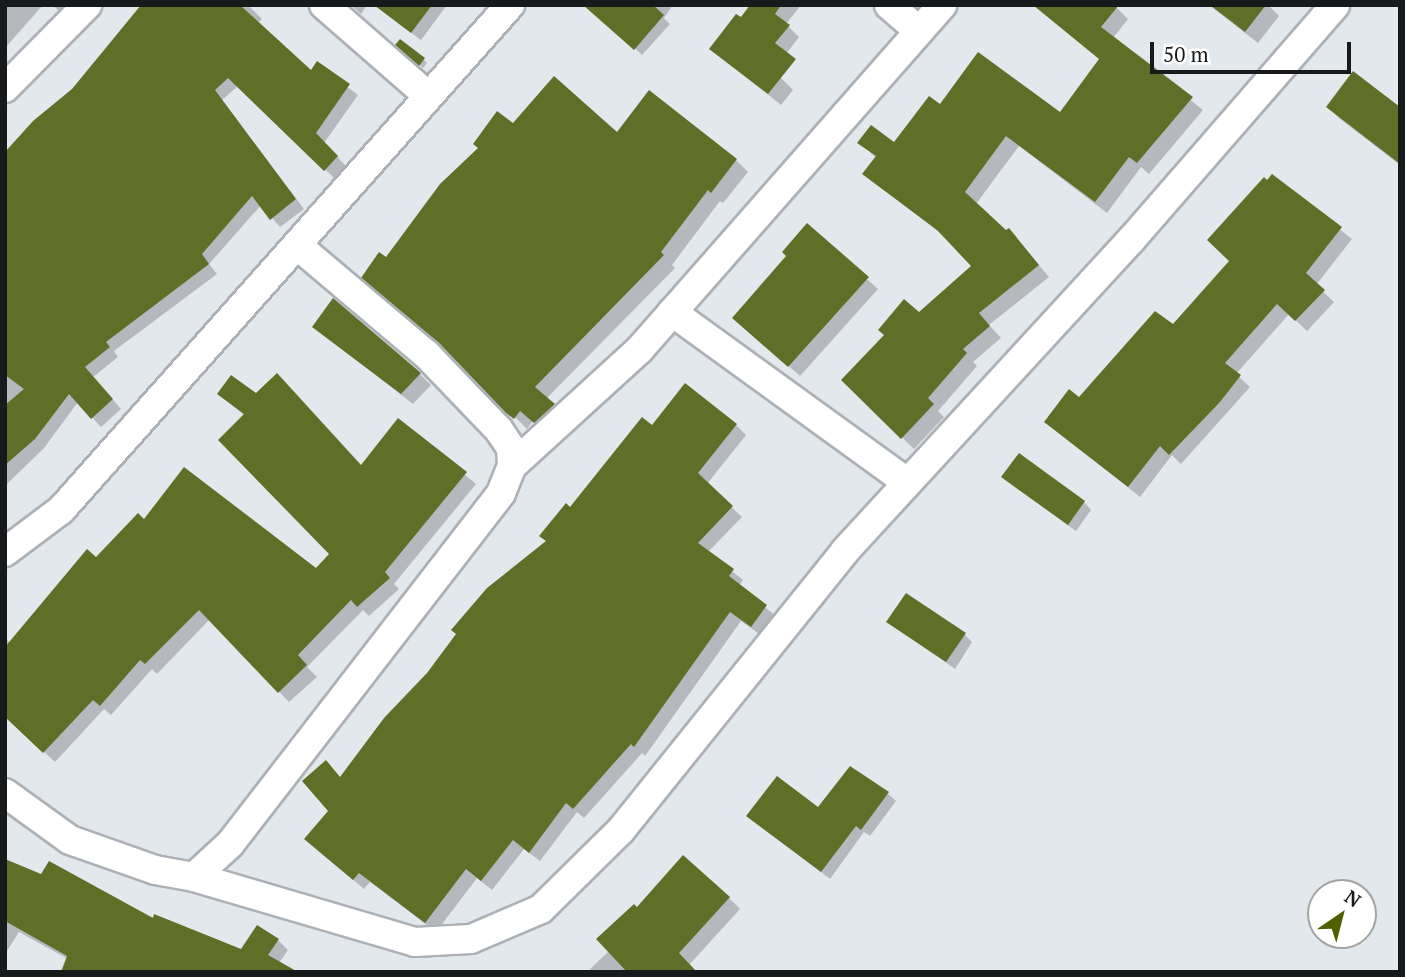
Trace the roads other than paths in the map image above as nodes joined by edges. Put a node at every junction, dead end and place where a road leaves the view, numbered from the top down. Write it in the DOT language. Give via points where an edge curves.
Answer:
graph roads {
  1 [pos="87,5"];
  2 [pos="324,5"];
  3 [pos="510,5"];
  4 [pos="889,5"];
  5 [pos="942,5"];
  6 [pos="1335,5"];
  7 [pos="919,31"];
  8 [pos="5,88"];
  9 [pos="427,95"];
  10 [pos="298,246"];
  11 [pos="672,312"];
  12 [pos="512,466"];
  13 [pos="907,482"];
  14 [pos="5,552"];
  15 [pos="5,793"];
  16 [pos="194,877"];
  1 -- 8 [label="street"];
  2 -- 9 [label="street"];
  3 -- 9 [label="street"];
  4 -- 7 [label="street"];
  5 -- 7 [label="street"];
  6 -- 13 [label="street" via="1131,240"];
  7 -- 11 [label="street"];
  9 -- 10 [label="street"];
  10 -- 12 [label="street" via="445,374 498,429 511,448"];
  10 -- 14 [label="street" via="61,510"];
  11 -- 12 [label="street" via="640,349"];
  11 -- 13 [label="street"];
  12 -- 16 [label="street" via="501,494 238,833"];
  13 -- 16 [label="street" via="845,551 621,830 541,909 471,939 415,942"];
  15 -- 16 [label="street" via="70,839 155,870"];
}
